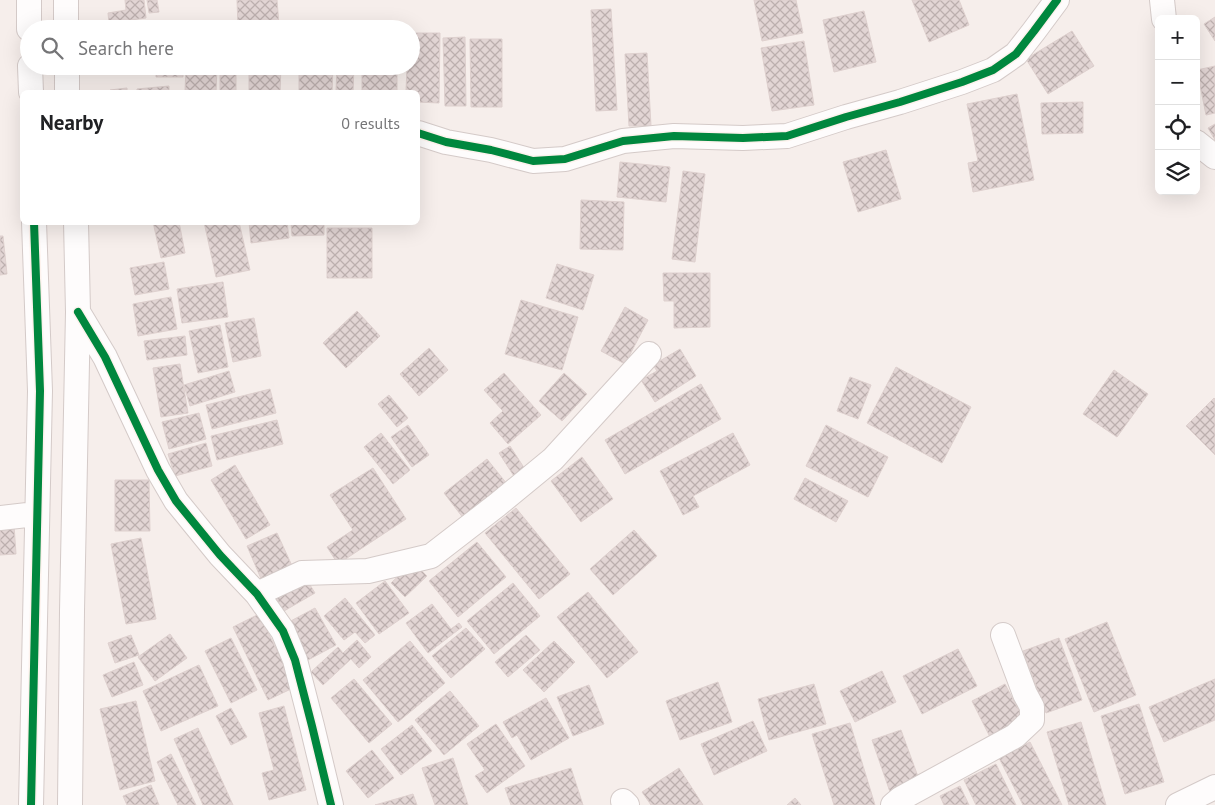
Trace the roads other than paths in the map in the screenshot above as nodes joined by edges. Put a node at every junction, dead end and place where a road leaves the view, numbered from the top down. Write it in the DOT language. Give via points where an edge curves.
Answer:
graph roads {
  1 [pos="29,0"];
  2 [pos="66,0"];
  3 [pos="1057,0"];
  4 [pos="1162,0"];
  5 [pos="1164,15"];
  6 [pos="29,20"];
  7 [pos="66,20"];
  8 [pos="30,75"];
  9 [pos="67,75"];
  10 [pos="30,90"];
  11 [pos="67,90"];
  12 [pos="420,135"];
  13 [pos="1200,145"];
  14 [pos="1215,157"];
  15 [pos="34,225"];
  16 [pos="76,225"];
  17 [pos="78,312"];
  18 [pos="649,354"];
  19 [pos="36,514"];
  20 [pos="0,518"];
  21 [pos="257,594"];
  22 [pos="1004,635"];
  23 [pos="1215,787"];
  24 [pos="31,805"];
  25 [pos="70,805"];
  26 [pos="331,805"];
  27 [pos="893,805"];
  28 [pos="1178,805"];
  1 -- 6 [label="street"];
  2 -- 7 [label="street"];
  3 -- 12 [label="street" via="1016,54 993,70 787,136 674,136 632,140 565,159 533,161"];
  4 -- 5 [label="street"];
  8 -- 10 [label="street"];
  9 -- 11 [label="street"];
  13 -- 14 [label="street"];
  15 -- 19 [label="street" via="40,391"];
  16 -- 17 [label="street"];
  17 -- 21 [label="street" via="105,357 176,501"];
  17 -- 25 [label="street"];
  18 -- 21 [label="street" via="553,458 431,556 368,571 302,573"];
  19 -- 20 [label="street"];
  19 -- 24 [label="street"];
  21 -- 26 [label="street" via="283,632 295,660"];
  22 -- 27 [label="street" via="1032,706 1032,720 1015,736"];
  23 -- 28 [label="street"];
}
